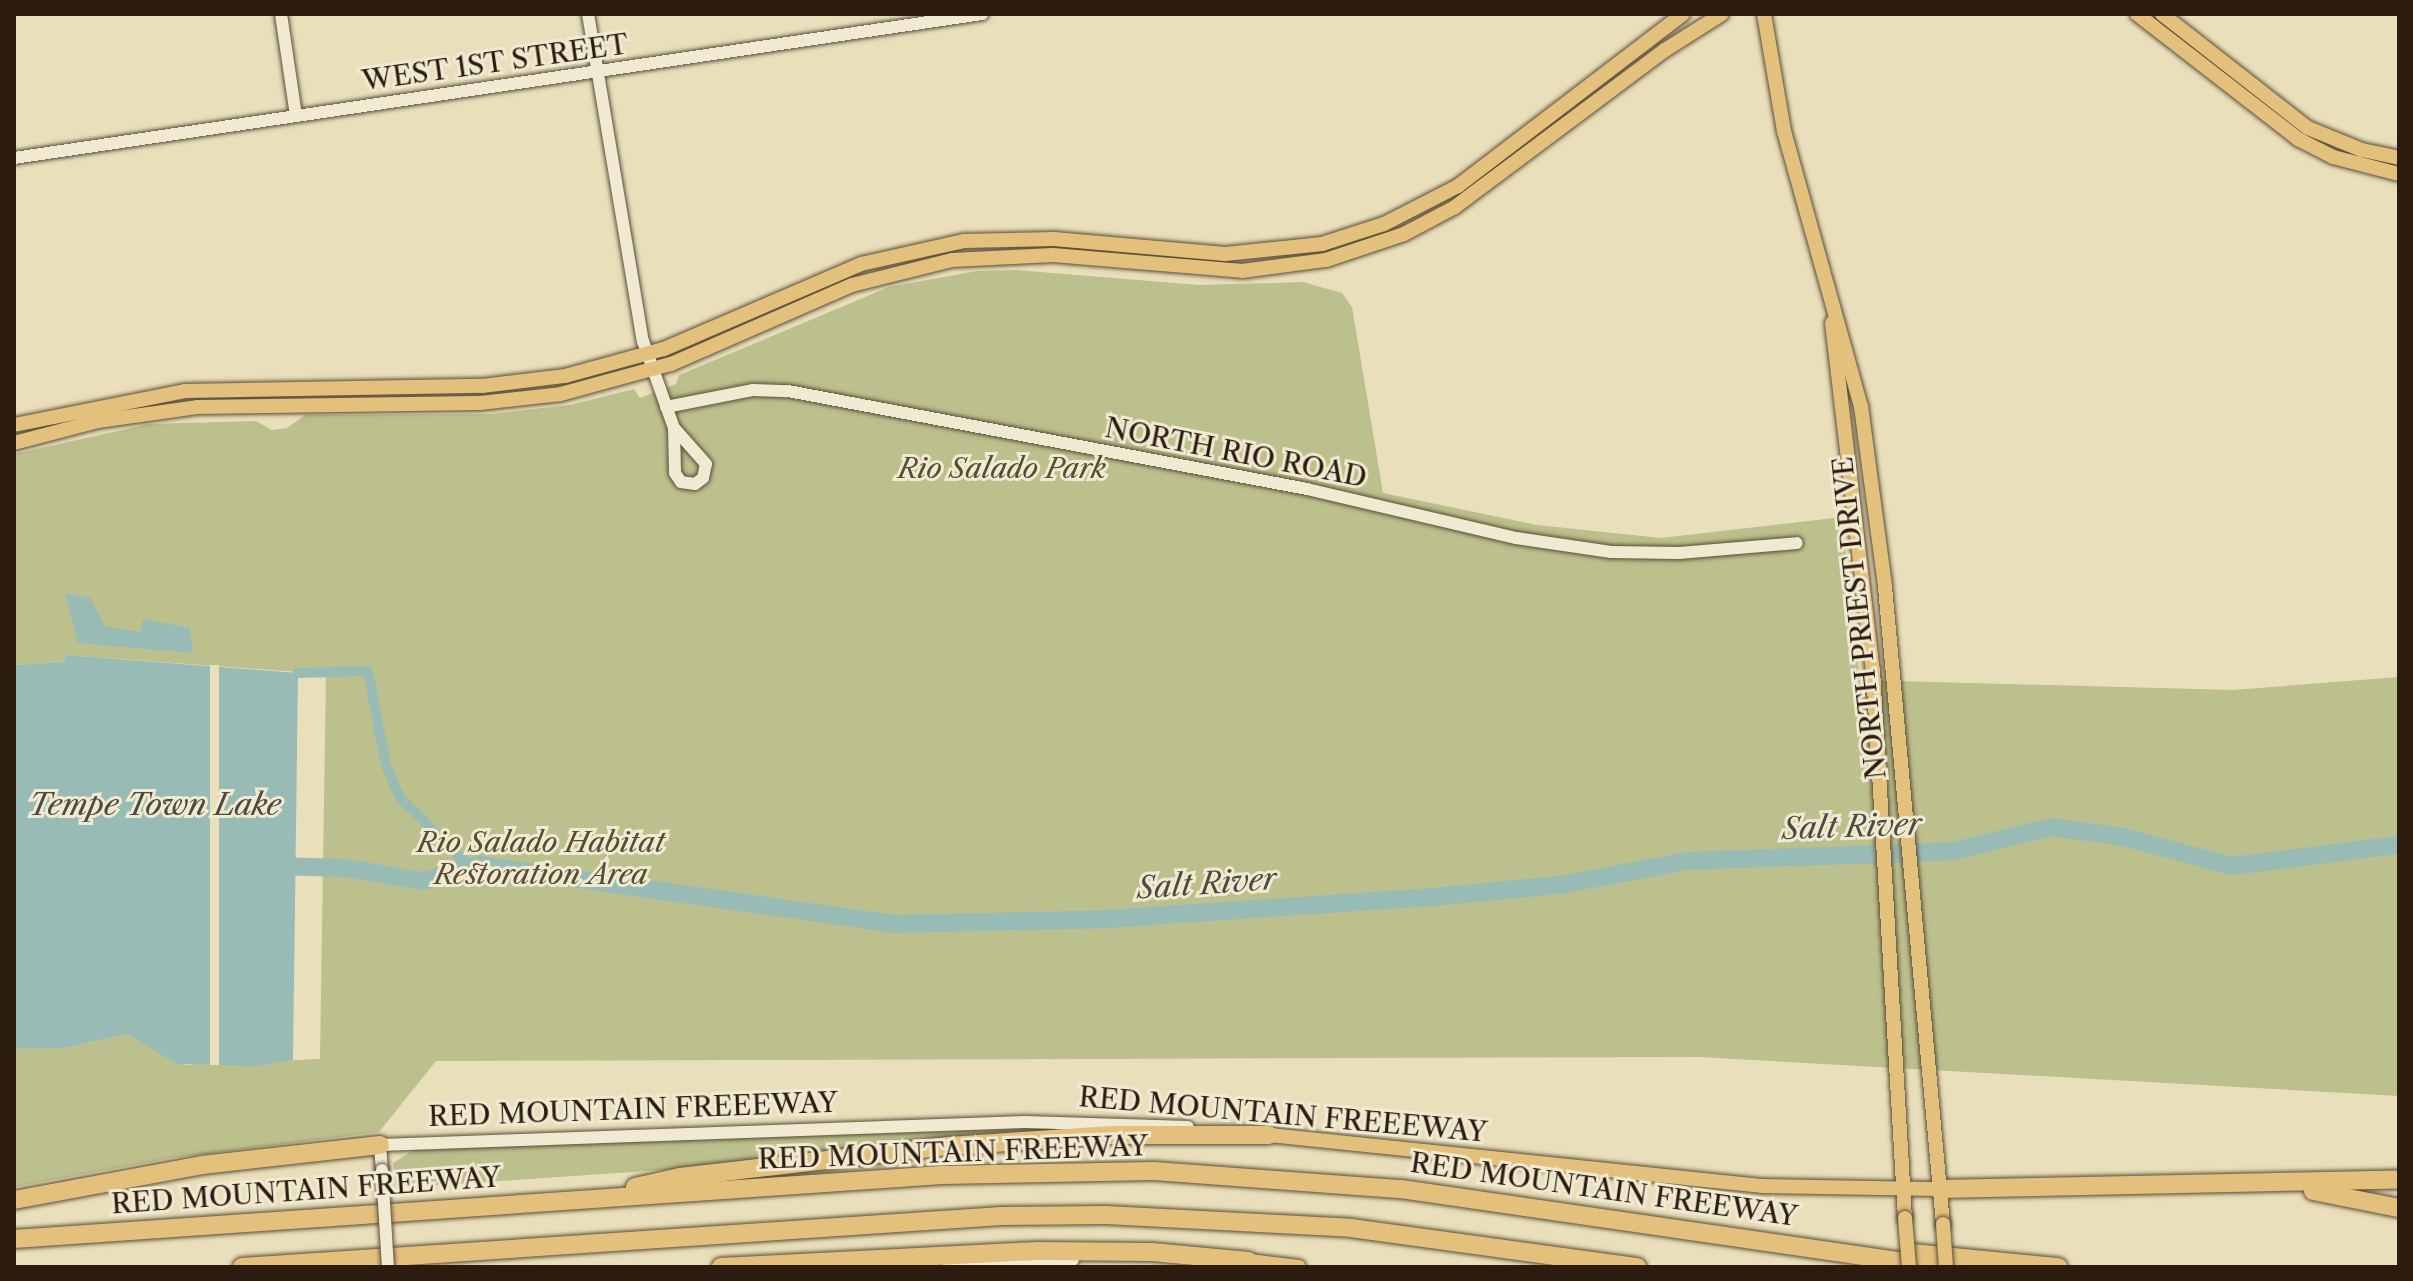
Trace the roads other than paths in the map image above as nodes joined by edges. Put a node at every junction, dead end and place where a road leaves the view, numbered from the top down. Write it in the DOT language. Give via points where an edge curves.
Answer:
graph roads {
  1 [pos="281,14"];
  2 [pos="588,14"];
  3 [pos="982,14"];
  4 [pos="1683,14"];
  5 [pos="1722,14"];
  6 [pos="1764,14"];
  7 [pos="2137,14"];
  8 [pos="2162,14"];
  9 [pos="598,71"];
  10 [pos="2213,75"];
  11 [pos="2267,99"];
  12 [pos="296,115"];
  13 [pos="2319,142"];
  14 [pos="14,158"];
  15 [pos="2399,158"];
  16 [pos="2399,174"];
  17 [pos="1054,239"];
  18 [pos="1053,255"];
  19 [pos="1831,302"];
  20 [pos="647,355"];
  21 [pos="652,371"];
  22 [pos="666,407"];
  23 [pos="14,425"];
  24 [pos="674,428"];
  25 [pos="14,443"];
  26 [pos="694,453"];
  27 [pos="678,459"];
  28 [pos="1797,543"];
  29 [pos="1269,1135"];
  30 [pos="380,1145"];
  31 [pos="2399,1179"];
  32 [pos="2195,1186"];
  33 [pos="1940,1189"];
  34 [pos="1903,1190"];
  35 [pos="14,1200"];
  36 [pos="575,1200"];
  37 [pos="2399,1208"];
  38 [pos="14,1239"];
  39 [pos="1849,1251"];
  40 [pos="1249,1261"];
  41 [pos="242,1267"];
  42 [pos="388,1267"];
  43 [pos="721,1267"];
  44 [pos="948,1267"];
  45 [pos="1299,1267"];
  46 [pos="1637,1267"];
  47 [pos="1909,1267"];
  48 [pos="1939,1267"];
  49 [pos="1946,1267"];
  50 [pos="2058,1267"];
  1 -- 12 [label="street"];
  2 -- 9 [label="street"];
  3 -- 9 [label="street, WEST 1ST STREET"];
  4 -- 17 [label="main road" via="1465,181 1367,231 1302,249 1244,254"];
  5 -- 18 [label="main road" via="1644,65 1455,207 1377,244 1301,265 1242,271"];
  6 -- 19 [label="main road, NORTH PRIEST DRIVE" via="1784,131"];
  7 -- 10 [label="main road"];
  8 -- 11 [label="main road"];
  9 -- 12 [label="street, WEST 1ST STREET"];
  9 -- 20 [label="street"];
  10 -- 11 [label="main road" via="2227,76"];
  10 -- 13 [label="main road"];
  11 -- 13 [label="main road"];
  12 -- 14 [label="street, WEST 1ST STREET"];
  13 -- 15 [label="main road"];
  13 -- 16 [label="main road"];
  17 -- 18 [label="main road"];
  17 -- 20 [label="main road" via="964,241 887,257"];
  18 -- 21 [label="main road" via="952,260 877,277"];
  19 -- 33 [label="main road, NORTH PRIEST DRIVE" via="1857,377 1893,672"];
  19 -- 34 [label="main road, NORTH PRIEST DRIVE" via="1873,670"];
  20 -- 21 [label="street"];
  20 -- 23 [label="main road" via="567,376 500,385 185,391"];
  21 -- 22 [label="street"];
  21 -- 25 [label="main road" via="561,394 507,401 197,407 98,421"];
  22 -- 24 [label="street"];
  22 -- 28 [label="street, NORTH RIO ROAD" via="773,389 1307,489 1516,538 1611,552 1679,553"];
  24 -- 26 [label="street" via="682,431"];
  24 -- 27 [label="street"];
  26 -- 27 [label="street"];
  26 -- 27 [label="street" via="706,469 695,484 678,478"];
  29 -- 30 [label="street, RED MOUNTAIN FREEEWAY" via="1049,1121"];
  29 -- 34 [label="main road, RED MOUNTAIN FREEEWAY" via="1761,1186"];
  29 -- 36 [label="highway" via="1111,1135 949,1146 680,1177"];
  30 -- 35 [label="highway" via="202,1165"];
  30 -- 42 [label="street, bridge"];
  31 -- 32 [label="highway"];
  32 -- 33 [label="highway"];
  32 -- 37 [label="highway" via="2327,1192"];
  33 -- 34 [label="main road, RED MOUNTAIN FREEEWAY"];
  33 -- 49 [label="main road, NORTH PRIEST DRIVE, bridge"];
  34 -- 47 [label="main road, NORTH PRIEST DRIVE, bridge"];
  36 -- 38 [label="highway, RED MOUNTAIN FREEWAY"];
  36 -- 39 [label="highway, RED MOUNTAIN FREEWAY" via="977,1173 1189,1172 1401,1189"];
  39 -- 48 [label="highway, RED MOUNTAIN FREEWAY"];
  39 -- 50 [label="highway" via="1960,1254"];
  40 -- 43 [label="highway" via="1052,1251"];
  40 -- 44 [label="street" via="1078,1260"];
  40 -- 45 [label="main road"];
  41 -- 46 [label="highway" via="1001,1216 1094,1215 1328,1225"];
}
